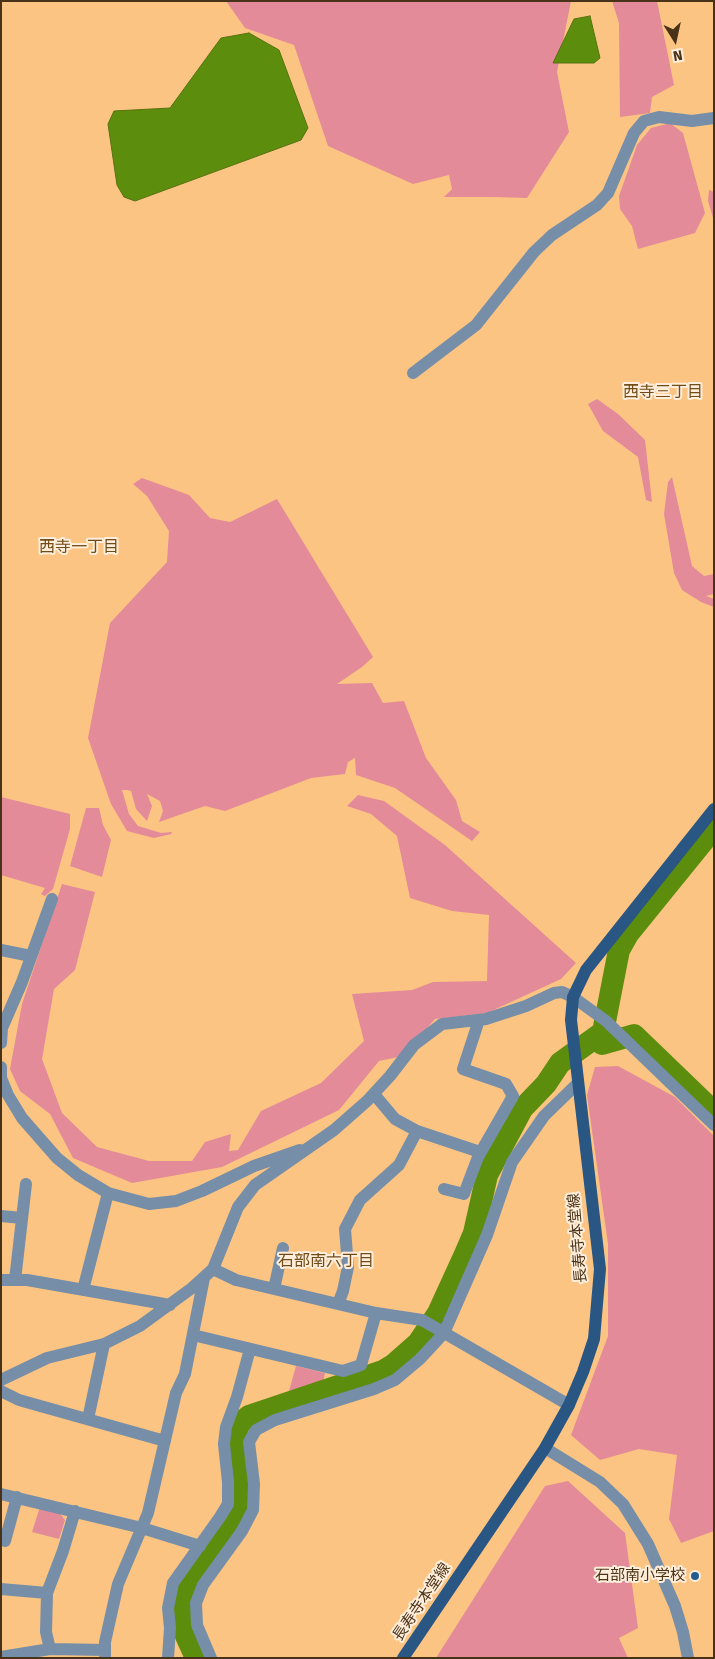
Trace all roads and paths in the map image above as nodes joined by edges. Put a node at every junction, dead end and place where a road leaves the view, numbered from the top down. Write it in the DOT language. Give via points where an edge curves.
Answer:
graph roads {
  1 [pos="714,118"];
  2 [pos="413,373"];
  3 [pos="714,809"];
  4 [pos="52,899"];
  5 [pos="1,950"];
  6 [pos="31,956"];
  7 [pos="572,997"];
  8 [pos="479,1020"];
  9 [pos="2,1029"];
  10 [pos="1,1043"];
  11 [pos="1,1067"];
  12 [pos="578,1083"];
  13 [pos="374,1094"];
  14 [pos="714,1125"];
  15 [pos="417,1131"];
  16 [pos="314,1145"];
  17 [pos="480,1152"];
  18 [pos="26,1184"];
  19 [pos="444,1188"];
  20 [pos="108,1193"];
  21 [pos="1,1216"];
  22 [pos="22,1218"];
  23 [pos="283,1248"];
  24 [pos="213,1269"];
  25 [pos="204,1278"];
  26 [pos="1,1280"];
  27 [pos="16,1280"];
  28 [pos="274,1289"];
  29 [pos="83,1290"];
  30 [pos="338,1304"];
  31 [pos="170,1305"];
  32 [pos="376,1313"];
  33 [pos="444,1333"];
  34 [pos="193,1335"];
  35 [pos="104,1344"];
  36 [pos="250,1349"];
  37 [pos="1,1380"];
  38 [pos="1,1391"];
  39 [pos="569,1405"];
  40 [pos="88,1420"];
  41 [pos="165,1441"];
  42 [pos="545,1448"];
  43 [pos="1,1494"];
  44 [pos="16,1498"];
  45 [pos="75,1511"];
  46 [pos="142,1528"];
  47 [pos="5,1541"];
  48 [pos="200,1546"];
  49 [pos="1,1589"];
  50 [pos="47,1593"];
  51 [pos="50,1650"];
  52 [pos="105,1654"];
  53 [pos="1,1656"];
  54 [pos="17,1656"];
  55 [pos="168,1658"];
  56 [pos="211,1658"];
  57 [pos="403,1658"];
  58 [pos="688,1658"];
  1 -- 2 [label="street" via="692,121 658,117 644,121 634,133 608,193 597,205 552,235 534,252 476,325"];
  3 -- 7 [label="main road, 長寿寺本堂線" via="586,970"];
  4 -- 6 [label="street"];
  5 -- 6 [label="street"];
  6 -- 9 [label="street"];
  7 -- 8 [label="street" via="562,992 554,993 526,1006"];
  7 -- 12 [label="main road, 長寿寺本堂線" via="571,1020"];
  7 -- 14 [label="street" via="620,1034"];
  8 -- 13 [label="street" via="442,1024 414,1045"];
  8 -- 17 [label="street" via="463,1069 506,1084 513,1096"];
  9 -- 10 [label="street"];
  11 -- 20 [label="street" via="8,1095 22,1118 57,1158"];
  12 -- 33 [label="street" via="544,1116 512,1162 487,1235"];
  12 -- 39 [label="main road, 長寿寺本堂線" via="600,1269 594,1339"];
  13 -- 15 [label="street" via="395,1119"];
  13 -- 16 [label="street"];
  15 -- 17 [label="street"];
  15 -- 30 [label="street" via="399,1165 360,1200 345,1229 348,1268"];
  16 -- 20 [label="street" via="254,1166 176,1200 150,1204"];
  16 -- 24 [label="street" via="255,1185 238,1207"];
  17 -- 19 [label="street" via="464,1194"];
  18 -- 22 [label="street"];
  20 -- 29 [label="street"];
  21 -- 22 [label="street"];
  22 -- 27 [label="street"];
  23 -- 28 [label="street"];
  24 -- 25 [label="street"];
  24 -- 28 [label="street" via="236,1280"];
  25 -- 31 [label="street"];
  25 -- 34 [label="street"];
  26 -- 27 [label="street"];
  27 -- 29 [label="street"];
  28 -- 30 [label="street"];
  29 -- 31 [label="street"];
  30 -- 32 [label="street"];
  31 -- 35 [label="street" via="140,1326"];
  32 -- 33 [label="street" via="422,1320"];
  32 -- 36 [label="street" via="361,1365 343,1372"];
  33 -- 39 [label="street"];
  33 -- 56 [label="street" via="420,1360 395,1380 374,1390 275,1420 256,1430 249,1442 254,1484 253,1510 203,1585 196,1603 197,1625"];
  34 -- 36 [label="street"];
  34 -- 41 [label="street"];
  35 -- 37 [label="street" via="47,1358"];
  35 -- 40 [label="street"];
  36 -- 48 [label="street" via="226,1427 228,1504"];
  38 -- 40 [label="street" via="19,1400"];
  39 -- 42 [label="main road, 長寿寺本堂線"];
  40 -- 41 [label="street"];
  41 -- 46 [label="street"];
  42 -- 57 [label="main road, 長寿寺本堂線"];
  42 -- 58 [label="street" via="600,1482 623,1504 648,1544 668,1589"];
  43 -- 44 [label="street"];
  44 -- 45 [label="street"];
  44 -- 47 [label="street"];
  45 -- 46 [label="street"];
  45 -- 50 [label="street"];
  46 -- 48 [label="street"];
  46 -- 52 [label="street" via="118,1584"];
  48 -- 55 [label="street" via="173,1583 168,1608"];
  49 -- 50 [label="street"];
  50 -- 51 [label="street" via="46,1632"];
  51 -- 52 [label="street"];
  51 -- 54 [label="street"];
  53 -- 54 [label="street"];
}
